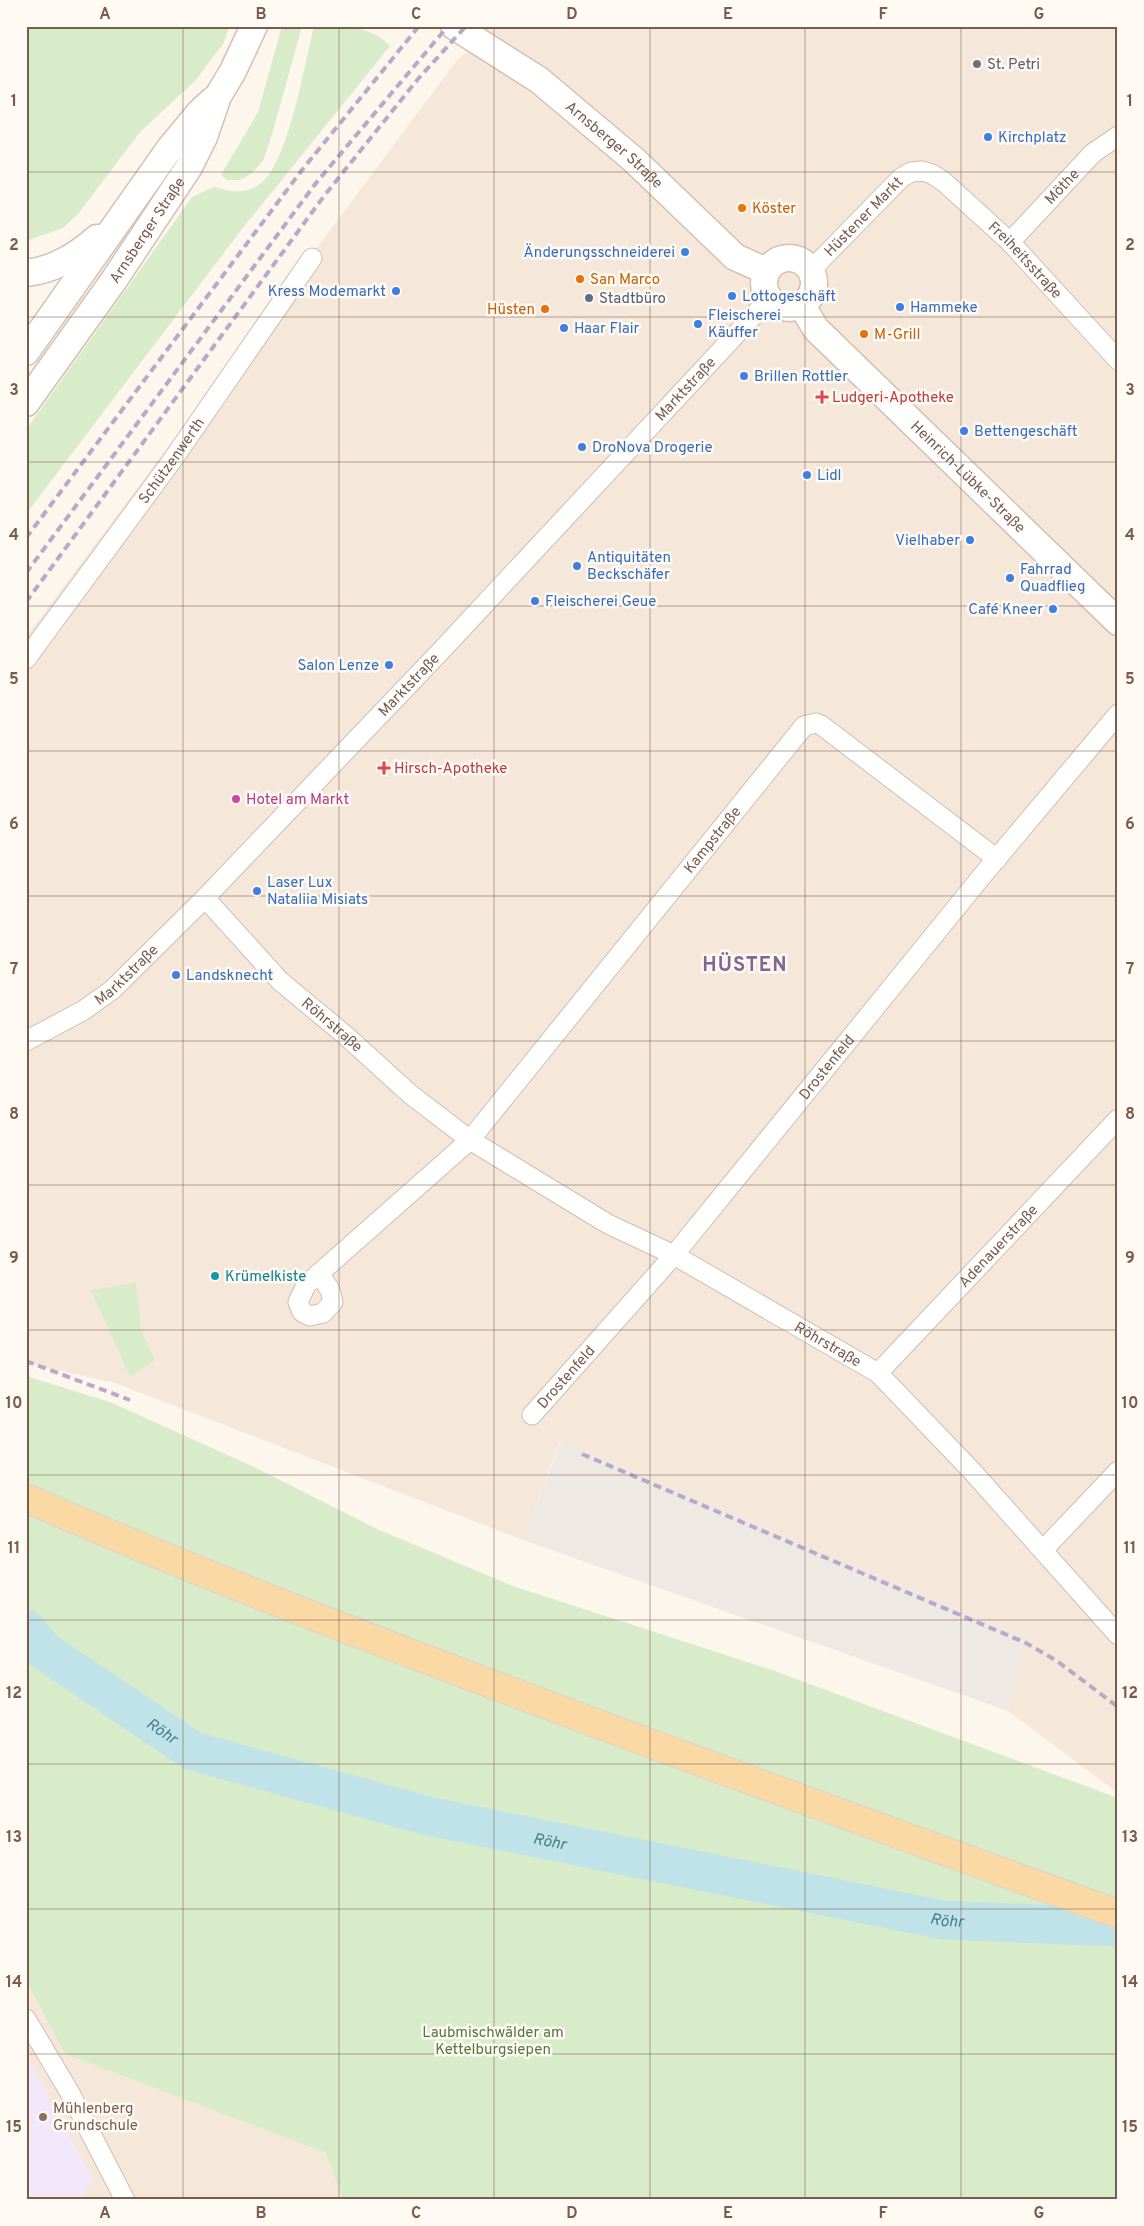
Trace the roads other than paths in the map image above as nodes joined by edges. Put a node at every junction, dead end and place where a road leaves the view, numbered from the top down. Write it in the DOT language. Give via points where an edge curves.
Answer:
graph roads {
  1 [pos="254,26"];
  2 [pos="454,26"];
  3 [pos="218,96"];
  4 [pos="1118,136"];
  5 [pos="922,172"];
  6 [pos="114,225"];
  7 [pos="1010,242"];
  8 [pos="312,258"];
  9 [pos="811,270"];
  10 [pos="766,271"];
  11 [pos="26,273"];
  12 [pos="769,299"];
  13 [pos="802,306"];
  14 [pos="30,339"];
  15 [pos="61,356"];
  16 [pos="1118,360"];
  17 [pos="26,403"];
  18 [pos="1118,622"];
  19 [pos="26,659"];
  20 [pos="1118,714"];
  21 [pos="997,859"];
  22 [pos="205,898"];
  23 [pos="26,1041"];
  24 [pos="1118,1119"];
  25 [pos="470,1140"];
  26 [pos="674,1255"];
  27 [pos="319,1273"];
  28 [pos="878,1373"];
  29 [pos="532,1415"];
  30 [pos="1118,1471"];
  31 [pos="26,1498"];
  32 [pos="1043,1550"];
  33 [pos="1118,1635"];
  34 [pos="1118,1914"];
  35 [pos="26,2019"];
  36 [pos="125,2200"];
  1 -- 3 [label="street, Arnsberger Straße"];
  2 -- 10 [label="street, Arnsberger Straße" via="539,80 634,160 735,256"];
  3 -- 6 [label="street, Arnsberger Straße" via="185,128"];
  3 -- 15 [label="street, Arnsberger Straße" via="204,137 189,167"];
  4 -- 7 [label="street, Möthe" via="1093,153"];
  5 -- 7 [label="street, Freiheitsstraße" via="944,182"];
  5 -- 9 [label="street, Hüstener Markt" via="911,172 901,178"];
  6 -- 11 [label="street, Arnsberger Straße" via="70,259 44,270"];
  6 -- 14 [label="street, Arnsberger Straße"];
  7 -- 16 [label="street, Freiheitsstraße"];
  8 -- 19 [label="street, Schützenwerth" via="171,462"];
  9 -- 10 [label="street" via="800,260 785,258 777,260"];
  9 -- 13 [label="street" via="812,294"];
  10 -- 12 [label="street" via="763,286"];
  12 -- 13 [label="street" via="784,308"];
  12 -- 22 [label="street, Marktstraße"];
  13 -- 18 [label="street, Heinrich-Lübke-Straße" via="816,329"];
  14 -- 15 [label="street"];
  15 -- 17 [label="street, Arnsberger Straße"];
  20 -- 21 [label="street, Drostenfeld"];
  21 -- 25 [label="street, Kampstraße" via="821,725 816,722 804,726"];
  21 -- 26 [label="street, Drostenfeld"];
  22 -- 23 [label="street, Marktstraße" via="112,990 84,1010"];
  22 -- 25 [label="street, Röhrstraße" via="280,981 346,1035 410,1094"];
  24 -- 28 [label="street, Adenauerstraße"];
  25 -- 26 [label="street, Röhrstraße" via="608,1224"];
  25 -- 27 [label="street"];
  26 -- 28 [label="street, Röhrstraße"];
  26 -- 29 [label="street, Drostenfeld"];
  28 -- 32 [label="street, Röhrstraße" via="917,1411"];
  30 -- 32 [label="street"];
  31 -- 34 [label="main road" via="367,1637"];
  32 -- 33 [label="street, Röhrstraße"];
  35 -- 36 [label="street" via="70,2094"];
}
